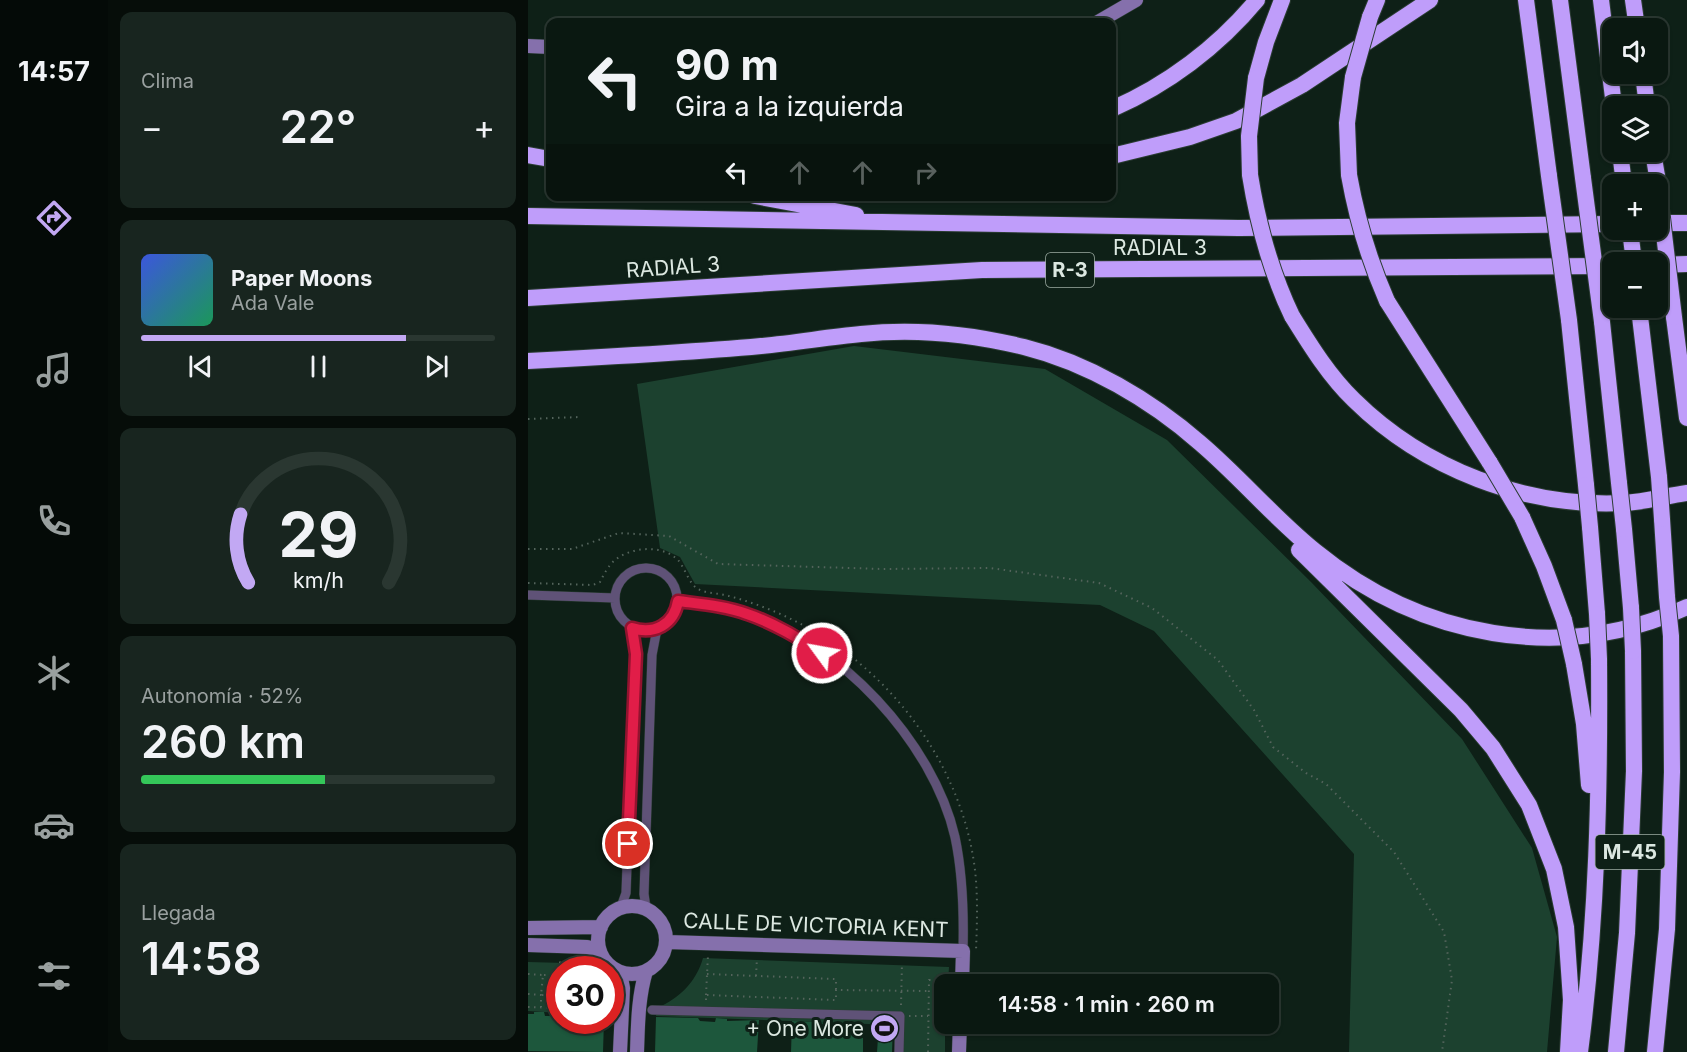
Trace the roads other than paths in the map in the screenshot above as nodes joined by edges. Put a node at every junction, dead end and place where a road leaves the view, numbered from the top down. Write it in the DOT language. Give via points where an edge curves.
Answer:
graph roads {
  1 [pos="1136,0"];
  2 [pos="1257,0"];
  3 [pos="1282,0"];
  4 [pos="1377,0"];
  5 [pos="1430,0"];
  6 [pos="1526,0"];
  7 [pos="1560,0"];
  8 [pos="1601,0"];
  9 [pos="1633,0"];
  10 [pos="1105,18"];
  11 [pos="1636,18"];
  12 [pos="528,46"];
  13 [pos="546,47"];
  14 [pos="1613,96"];
  15 [pos="1116,107"];
  16 [pos="528,149"];
  17 [pos="546,149"];
  18 [pos="528,155"];
  19 [pos="1116,155"];
  20 [pos="546,158"];
  21 [pos="1655,162"];
  22 [pos="782,201"];
  23 [pos="528,216"];
  24 [pos="1668,223"];
  25 [pos="1687,223"];
  26 [pos="907,224"];
  27 [pos="1602,224"];
  28 [pos="1687,264"];
  29 [pos="1668,265"];
  30 [pos="1602,266"];
  31 [pos="528,298"];
  32 [pos="1641,318"];
  33 [pos="528,362"];
  34 [pos="1687,418"];
  35 [pos="1201,444"];
  36 [pos="1687,493"];
  37 [pos="528,595"];
  38 [pos="615,598"];
  39 [pos="678,601"];
  40 [pos="1687,607"];
  41 [pos="632,628"];
  42 [pos="657,629"];
  43 [pos="621,907"];
  44 [pos="646,908"];
  45 [pos="601,927"];
  46 [pos="1592,927"];
  47 [pos="528,928"];
  48 [pos="667,942"];
  49 [pos="528,945"];
  50 [pos="600,951"];
  51 [pos="970,951"];
  52 [pos="603,956"];
  53 [pos="646,971"];
  54 [pos="624,972"];
  55 [pos="960,974"];
  56 [pos="652,1010"];
  57 [pos="621,1034"];
  58 [pos="960,1034"];
  59 [pos="620,1052"];
  60 [pos="637,1052"];
  61 [pos="899,1052"];
  62 [pos="959,1052"];
  63 [pos="1568,1052"];
  64 [pos="1580,1052"];
  65 [pos="1616,1052"];
  66 [pos="1655,1052"];
  1 -- 10 [label="main road"];
  2 -- 15 [label="highway" via="1221,39 1166,80"];
  3 -- 36 [label="highway, bridge" via="1256,78 1249,136 1250,175 1264,248 1276,282 1292,316 1325,366 1353,400 1391,432 1432,460 1476,478 1522,493 1572,502 1624,503"];
  4 -- 46 [label="highway, bridge" via="1353,76 1347,123 1349,176 1356,217 1387,302 1522,517 1564,620 1589,773"];
  5 -- 19 [label="highway" via="1302,85 1236,121"];
  6 -- 46 [label="highway, bridge" via="1569,320 1597,614 1600,774"];
  7 -- 65 [label="highway, M-45, bridge" via="1602,322 1631,608 1634,783 1627,933"];
  8 -- 14 [label="highway"];
  9 -- 11 [label="highway"];
  12 -- 13 [label="main road"];
  16 -- 17 [label="highway"];
  18 -- 20 [label="highway"];
  21 -- 34 [label="highway, bridge"];
  22 -- 26 [label="highway"];
  23 -- 26 [label="highway, RADIAL 3 / R-3"];
  24 -- 25 [label="highway"];
  26 -- 27 [label="highway, RADIAL 3 / R-3" via="1238,228"];
  28 -- 29 [label="highway"];
  30 -- 31 [label="highway, RADIAL 3 / R-3" via="982,270"];
  32 -- 66 [label="highway, M-45, bridge" via="1659,477 1671,636 1667,929"];
  33 -- 35 [label="highway" via="764,346 865,333 937,332 1027,348 1078,366 1131,393"];
  35 -- 40 [label="highway" via="1314,551 1366,589 1433,620 1479,632 1538,639 1627,629"];
  35 -- 63 [label="highway" via="1245,496 1461,710 1515,781 1529,805 1554,869 1566,927 1571,1000"];
  37 -- 38 [label="street"];
  38 -- 39 [label="street" via="617,587 627,574 648,568 668,576"];
  38 -- 41 [label="street" via="619,616"];
  39 -- 42 [label="street" via="672,618"];
  39 -- 51 [label="street" via="747,613 793,634 837,662 885,707 913,744 936,786 954,835"];
  41 -- 42 [label="street"];
  41 -- 43 [label="street" via="636,654 626,893"];
  42 -- 44 [label="street" via="650,690"];
  43 -- 44 [label="main road"];
  43 -- 45 [label="main road"];
  44 -- 48 [label="main road" via="662,922"];
  45 -- 47 [label="main road"];
  45 -- 50 [label="main road"];
  46 -- 64 [label="highway"];
  48 -- 51 [label="main road, CALLE DE VICTORIA KENT"];
  48 -- 53 [label="main road" via="661,959"];
  49 -- 50 [label="main road"];
  50 -- 52 [label="main road"];
  51 -- 55 [label="main road"];
  53 -- 54 [label="main road"];
  53 -- 60 [label="main road" via="638,1010"];
  56 -- 61 [label="street" via="900,1016"];
  57 -- 59 [label="main road"];
  58 -- 62 [label="main road"];
}
